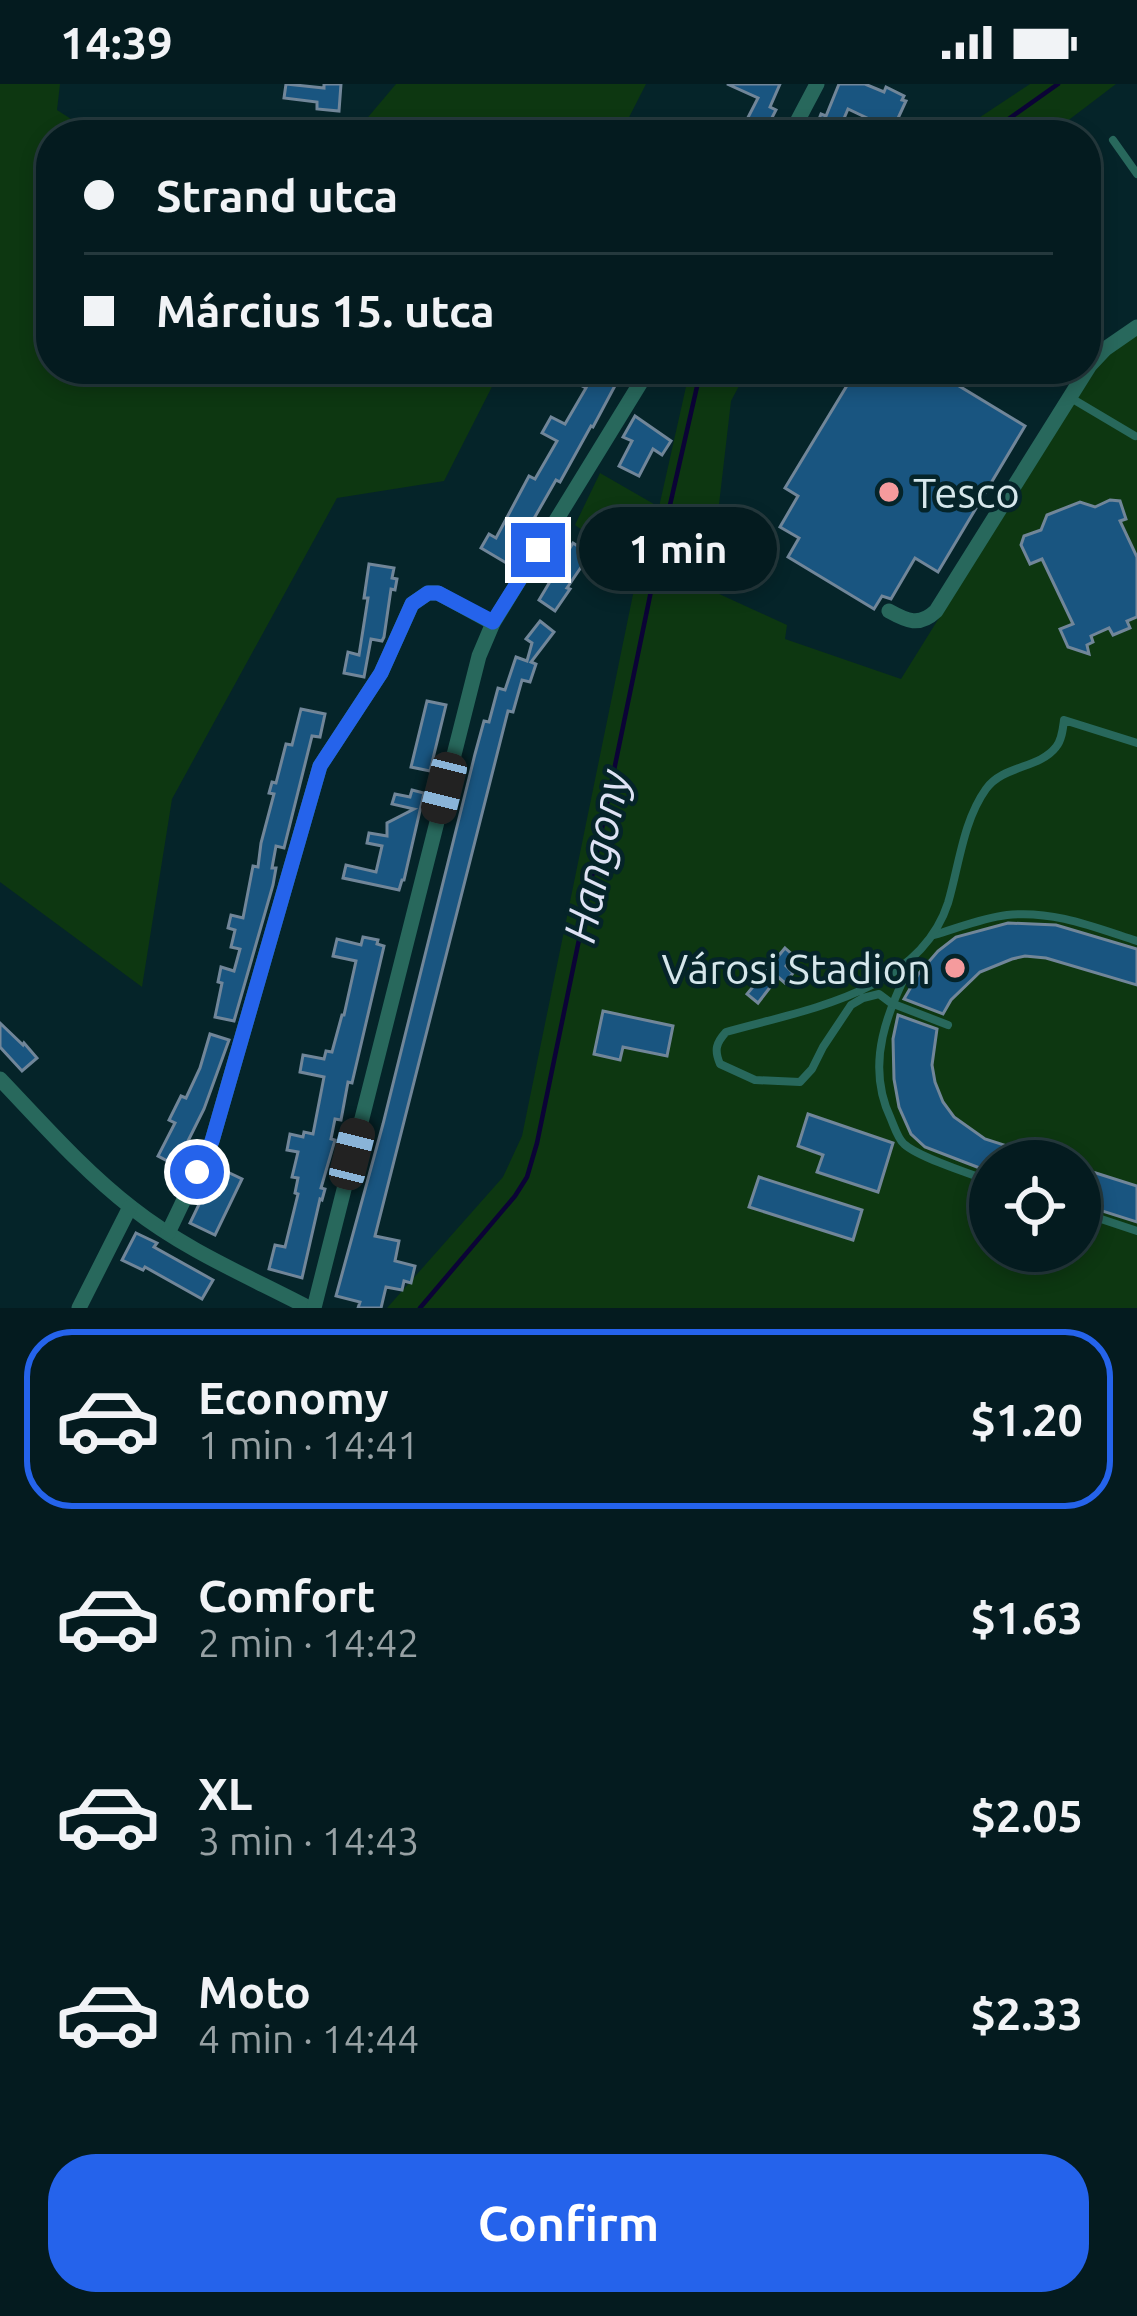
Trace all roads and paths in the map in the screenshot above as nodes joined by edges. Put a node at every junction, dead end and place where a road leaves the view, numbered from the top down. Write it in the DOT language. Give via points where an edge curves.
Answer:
graph roads {
  1 [pos="817,84"];
  2 [pos="798,120"];
  3 [pos="1113,140"];
  4 [pos="1137,174"];
  5 [pos="1137,327"];
  6 [pos="1101,353"];
  7 [pos="640,384"];
  8 [pos="1079,384"];
  9 [pos="1070,397"];
  10 [pos="1135,436"];
  11 [pos="889,611"];
  12 [pos="493,622"];
  13 [pos="1137,743"];
  14 [pos="932,936"];
  15 [pos="1137,941"];
  16 [pos="916,955"];
  17 [pos="891,1004"];
  18 [pos="948,1025"];
  19 [pos="0,1079"];
  20 [pos="969,1173"];
  21 [pos="130,1207"];
  22 [pos="1101,1219"];
  23 [pos="1137,1231"];
  24 [pos="168,1234"];
  25 [pos="80,1308"];
  26 [pos="311,1308"];
  1 -- 2 [label="street"];
  3 -- 4 [label="lane"];
  5 -- 6 [label="street"];
  7 -- 12 [label="street"];
  8 -- 9 [label="street"];
  9 -- 10 [label="lane"];
  9 -- 11 [label="street" via="936,611 915,622"];
  12 -- 24 [label="street" via="438,593 419,598 320,766 212,1141"];
  12 -- 26 [label="street"];
  13 -- 14 [label="lane" via="1064,720 1056,747 998,776 970,823"];
  14 -- 15 [label="lane" via="1031,914"];
  14 -- 16 [label="lane"];
  16 -- 17 [label="lane"];
  16 -- 17 [label="lane" via="854,994 726,1032 715,1053 720,1064 754,1080 800,1082 851,1005 879,994"];
  17 -- 18 [label="lane"];
  17 -- 20 [label="lane" via="879,1046 880,1097 902,1143"];
  19 -- 21 [label="street"];
  21 -- 24 [label="street"];
  21 -- 25 [label="street"];
  22 -- 23 [label="lane"];
  24 -- 26 [label="street"];
}
